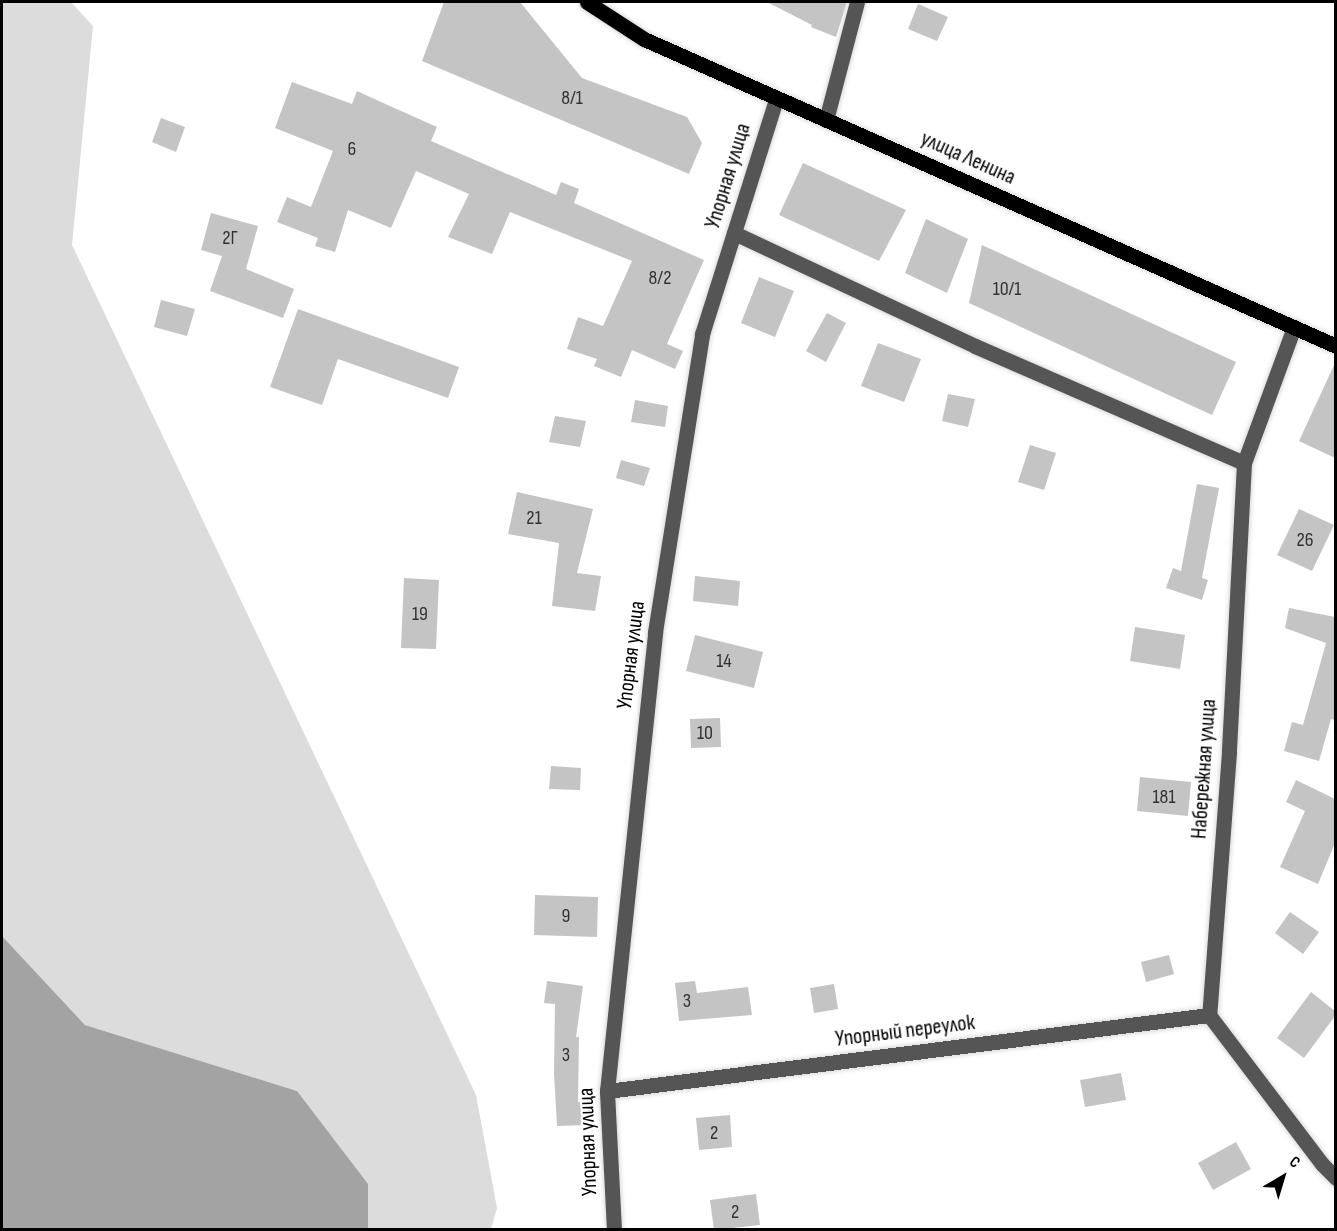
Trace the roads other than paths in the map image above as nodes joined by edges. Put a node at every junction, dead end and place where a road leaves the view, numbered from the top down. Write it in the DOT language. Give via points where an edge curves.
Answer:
graph roads {
  1 [pos="587,2"];
  2 [pos="858,2"];
  3 [pos="776,99"];
  4 [pos="826,120"];
  5 [pos="734,233"];
  6 [pos="1294,327"];
  7 [pos="1335,346"];
  8 [pos="1244,463"];
  9 [pos="1209,1015"];
  10 [pos="607,1091"];
  11 [pos="1335,1178"];
  12 [pos="614,1230"];
  1 -- 3 [label="main road, улица Ленина" via="644,39"];
  2 -- 4 [label="street"];
  3 -- 4 [label="main road, улица Ленина"];
  3 -- 5 [label="street, Упорная улица"];
  4 -- 6 [label="main road, улица Ленина"];
  5 -- 8 [label="street" via="975,346"];
  5 -- 10 [label="street, Упорная улица" via="702,334 655,632"];
  6 -- 7 [label="main road, улица Ленина"];
  6 -- 8 [label="street, Набережная улица"];
  8 -- 9 [label="street, Набережная улица" via="1229,752"];
  9 -- 10 [label="street, Упорный переулок"];
  9 -- 11 [label="street"];
  10 -- 12 [label="street, Упорная улица"];
}
